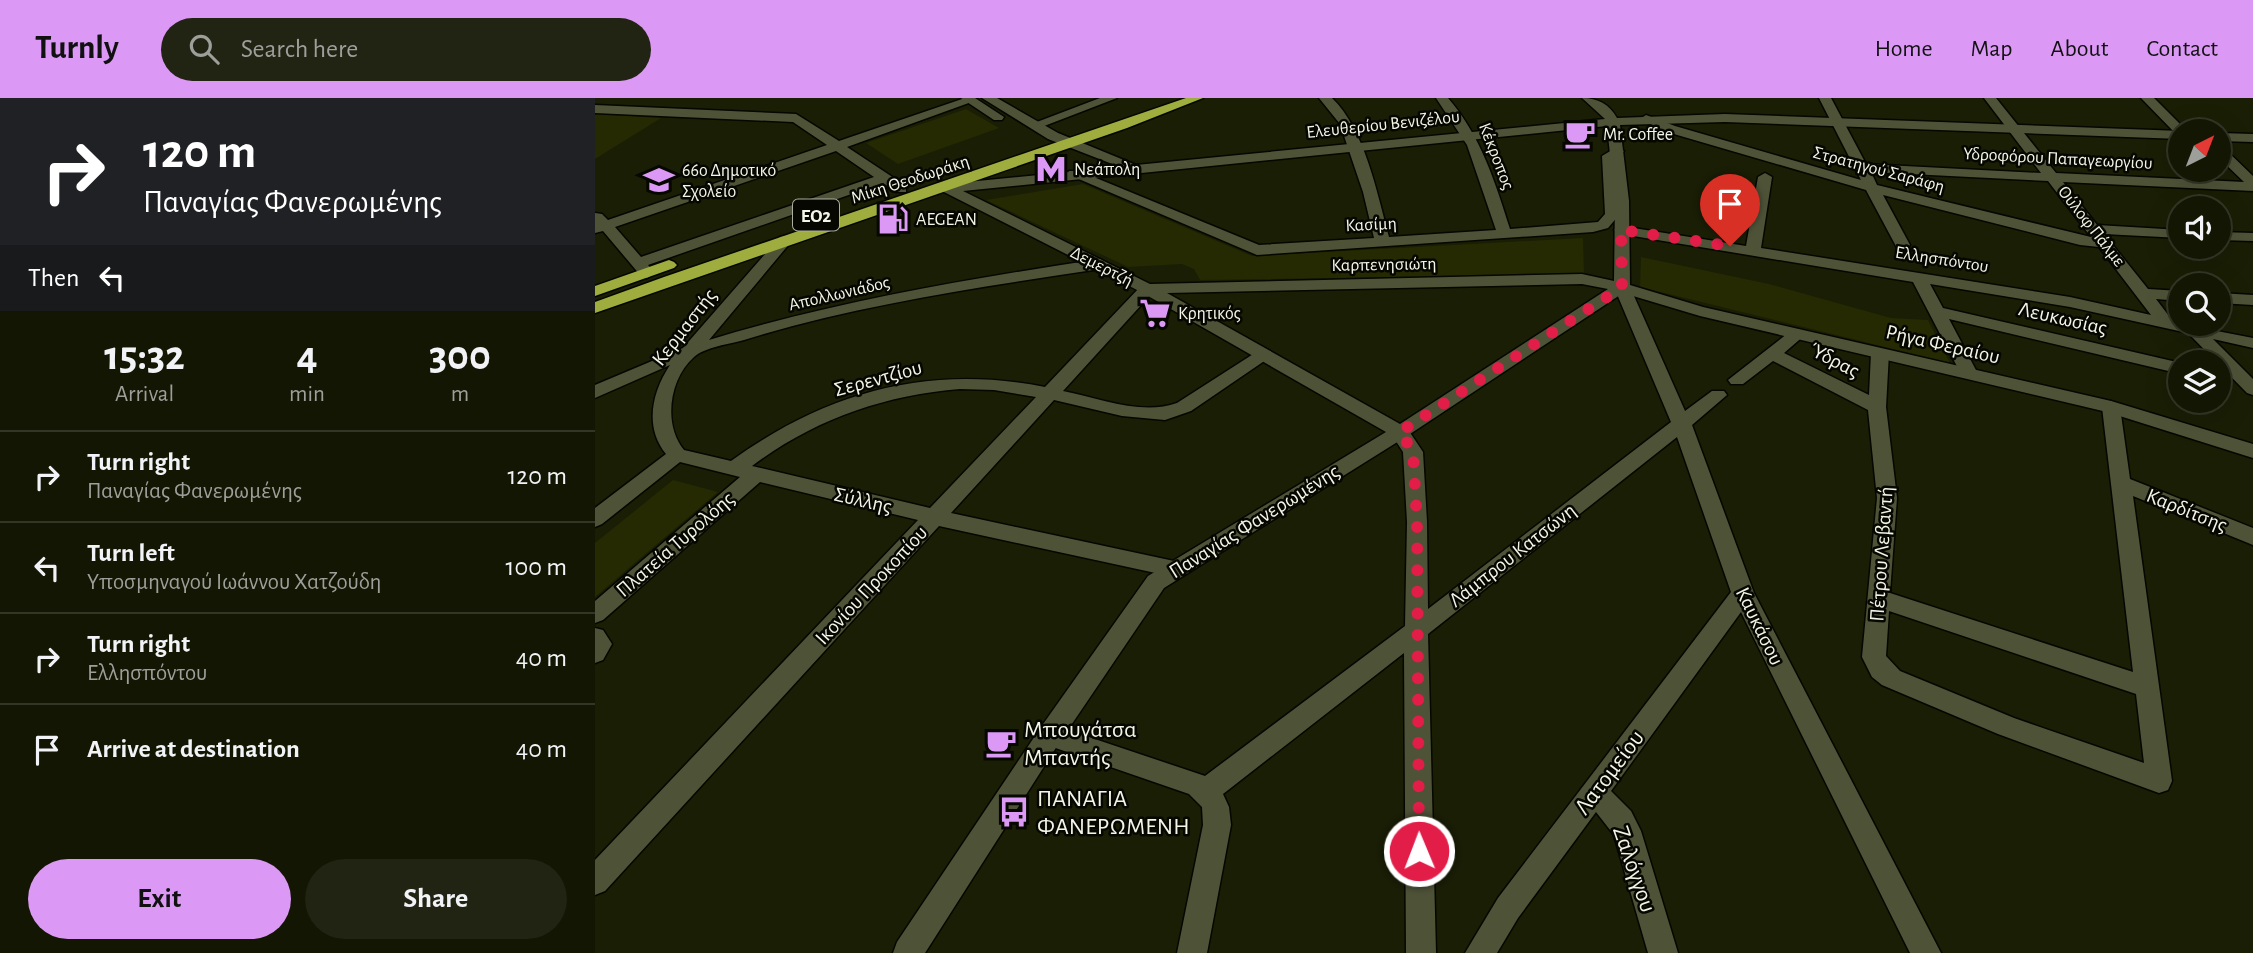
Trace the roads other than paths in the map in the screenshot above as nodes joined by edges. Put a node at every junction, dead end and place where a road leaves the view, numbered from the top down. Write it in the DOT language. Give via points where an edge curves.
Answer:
graph roads {
  1 [pos="625,98"];
  2 [pos="988,98"];
  3 [pos="1111,98"];
  4 [pos="1161,98"];
  5 [pos="1197,98"];
  6 [pos="1325,98"];
  7 [pos="1442,98"];
  8 [pos="1825,98"];
  9 [pos="1990,98"];
  10 [pos="2147,98"];
  11 [pos="969,99"];
  12 [pos="1592,99"];
  13 [pos="1679,106"];
  14 [pos="599,111"];
  15 [pos="1646,119"];
  16 [pos="2168,120"];
  17 [pos="1613,121"];
  18 [pos="1837,121"];
  19 [pos="1670,123"];
  20 [pos="1035,125"];
  21 [pos="2014,128"];
  22 [pos="2168,133"];
  23 [pos="1469,135"];
  24 [pos="2231,137"];
  25 [pos="2253,138"];
  26 [pos="1038,142"];
  27 [pos="1055,143"];
  28 [pos="1076,143"];
  29 [pos="838,146"];
  30 [pos="1353,146"];
  31 [pos="1617,151"];
  32 [pos="2231,162"];
  33 [pos="1135,167"];
  34 [pos="1862,168"];
  35 [pos="1109,170"];
  36 [pos="1074,174"];
  37 [pos="1765,177"];
  38 [pos="2054,177"];
  39 [pos="885,178"];
  40 [pos="2253,185"];
  41 [pos="901,188"];
  42 [pos="947,188"];
  43 [pos="1872,188"];
  44 [pos="599,223"];
  45 [pos="2094,229"];
  46 [pos="1621,230"];
  47 [pos="2168,233"];
  48 [pos="1505,235"];
  49 [pos="2231,236"];
  50 [pos="2253,237"];
  51 [pos="785,240"];
  52 [pos="1383,243"];
  53 [pos="2105,243"];
  54 [pos="1902,245"];
  55 [pos="1753,250"];
  56 [pos="1100,264"];
  57 [pos="643,268"];
  58 [pos="1918,276"];
  59 [pos="1622,287"];
  60 [pos="1147,289"];
  61 [pos="595,291"];
  62 [pos="2144,294"];
  63 [pos="2168,295"];
  64 [pos="2231,299"];
  65 [pos="2253,300"];
  66 [pos="595,308"];
  67 [pos="1935,311"];
  68 [pos="2165,322"];
  69 [pos="2168,323"];
  70 [pos="1798,334"];
  71 [pos="2201,336"];
  72 [pos="2225,336"];
  73 [pos="2253,343"];
  74 [pos="689,352"];
  75 [pos="1880,353"];
  76 [pos="1772,354"];
  77 [pos="1264,355"];
  78 [pos="2168,366"];
  79 [pos="1968,373"];
  80 [pos="1737,380"];
  81 [pos="2231,381"];
  82 [pos="2252,387"];
  83 [pos="595,392"];
  84 [pos="1049,393"];
  85 [pos="1718,395"];
  86 [pos="1877,407"];
  87 [pos="2111,407"];
  88 [pos="1681,422"];
  89 [pos="1400,432"];
  90 [pos="2253,451"];
  91 [pos="677,455"];
  92 [pos="744,473"];
  93 [pos="2121,483"];
  94 [pos="935,517"];
  95 [pos="595,519"];
  96 [pos="2253,537"];
  97 [pos="1174,569"];
  98 [pos="1743,593"];
  99 [pos="1878,598"];
  100 [pos="595,614"];
  101 [pos="1418,628"];
  102 [pos="595,637"];
  103 [pos="595,653"];
  104 [pos="2146,687"];
  105 [pos="1050,735"];
  106 [pos="1206,791"];
  107 [pos="1594,792"];
  108 [pos="595,881"];
  109 [pos="908,953"];
  110 [pos="1192,953"];
  111 [pos="1421,953"];
  112 [pos="1480,953"];
  113 [pos="1663,953"];
  114 [pos="1926,953"];
  1 -- 14 [label="street"];
  2 -- 20 [label="street"];
  3 -- 20 [label="street"];
  4 -- 27 [label="highway, Μίκη Θεοδωράκη / ΕΟ2"];
  5 -- 28 [label="highway, Μίκη Θεοδωράκη / ΕΟ2"];
  6 -- 30 [label="street" via="1341,114"];
  7 -- 23 [label="street, Κέκροπος"];
  8 -- 18 [label="street"];
  9 -- 21 [label="street, Ούλοφ Πάλμε"];
  10 -- 16 [label="street"];
  11 -- 26 [label="street"];
  11 -- 29 [label="street"];
  12 -- 17 [label="street"];
  13 -- 19 [label="street"];
  14 -- 29 [label="street" via="791,117"];
  15 -- 17 [label="street, Ελευθερίου Βενιζέλου"];
  15 -- 19 [label="street, Στρατηγού Σαράφη"];
  17 -- 23 [label="street, Ελευθερίου Βενιζέλου"];
  17 -- 31 [label="street"];
  18 -- 19 [label="street"];
  18 -- 21 [label="street"];
  18 -- 34 [label="street"];
  19 -- 43 [label="street, Στρατηγού Σαράφη"];
  20 -- 27 [label="street"];
  21 -- 22 [label="street"];
  21 -- 38 [label="street, Ούλοφ Πάλμε"];
  23 -- 30 [label="street, Ελευθερίου Βενιζέλου"];
  23 -- 48 [label="street, Κέκροπος"];
  24 -- 25 [label="street"];
  26 -- 27 [label="street"];
  26 -- 41 [label="highway, Μίκη Θεοδωράκη / ΕΟ2"];
  27 -- 28 [label="highway, Μίκη Θεοδωράκη / ΕΟ2"];
  27 -- 35 [label="street, Ελευθερίου Βενιζέλου"];
  27 -- 42 [label="highway, Μίκη Θεοδωράκη / ΕΟ2"];
  28 -- 33 [label="street, Ελευθερίου Βενιζέλου"];
  29 -- 39 [label="street"];
  29 -- 44 [label="street"];
  30 -- 33 [label="street, Ελευθερίου Βενιζέλου"];
  30 -- 52 [label="street"];
  31 -- 46 [label="street"];
  31 -- 48 [label="street, Κασίμη" via="1609,156 1612,215 1608,221 1593,228"];
  32 -- 40 [label="street"];
  33 -- 35 [label="street, Ελευθερίου Βενιζέλου"];
  34 -- 38 [label="street, Υδροφόρου Παπαγεωργίου"];
  34 -- 43 [label="street"];
  35 -- 36 [label="street, Ελευθερίου Βενιζέλου"];
  36 -- 42 [label="street, Ελευθερίου Βενιζέλου"];
  36 -- 52 [label="street, Κασίμη" via="1257,250"];
  37 -- 55 [label="street"];
  38 -- 40 [label="street, Υδροφόρου Παπαγεωργίου"];
  38 -- 45 [label="street, Ούλοφ Πάλμε"];
  39 -- 41 [label="street"];
  39 -- 57 [label="street"];
  41 -- 57 [label="highway, Μίκη Θεοδωράκη / ΕΟ2"];
  42 -- 51 [label="highway, Μίκη Θεοδωράκη / ΕΟ2"];
  42 -- 56 [label="street, Δεμερτζή"];
  43 -- 53 [label="street, Στρατηγού Σαράφη" via="2080,241"];
  43 -- 54 [label="street"];
  44 -- 57 [label="street"];
  45 -- 47 [label="street"];
  45 -- 53 [label="street, Ούλοφ Πάλμε"];
  46 -- 55 [label="street, Ελλησπόντου"];
  46 -- 59 [label="street"];
  48 -- 52 [label="street, Κασίμη"];
  49 -- 50 [label="street"];
  51 -- 66 [label="highway, Μίκη Θεοδωράκη / ΕΟ2"];
  51 -- 74 [label="street, Κερμαστής"];
  53 -- 62 [label="street, Ούλοφ Πάλμε"];
  55 -- 58 [label="street, Ελλησπόντου"];
  56 -- 60 [label="street, Δεμερτζή"];
  56 -- 74 [label="street, Απολλωνιάδος" via="899,299"];
  57 -- 61 [label="highway, Μίκη Θεοδωράκη / ΕΟ2"];
  58 -- 67 [label="street"];
  58 -- 68 [label="street, Ελλησπόντου"];
  59 -- 60 [label="street, Καρπενησιώτη" via="1575,279"];
  59 -- 70 [label="street, Ρήγα Φεραίου"];
  59 -- 88 [label="street, Καυκάσου"];
  59 -- 89 [label="street, Παναγίας Φανερωμένης"];
  60 -- 77 [label="street, Δεμερτζή"];
  60 -- 84 [label="street, Ικονίου Προκοπίου"];
  62 -- 63 [label="street"];
  62 -- 68 [label="street, Ούλοφ Πάλμε"];
  64 -- 65 [label="street"];
  67 -- 78 [label="street, Λευκωσίας"];
  67 -- 79 [label="street"];
  68 -- 69 [label="street, Ελλησπόντου"];
  70 -- 75 [label="street, Ρήγα Φεραίου"];
  70 -- 76 [label="street"];
  71 -- 82 [label="street"];
  72 -- 73 [label="street, Ελλησπόντου"];
  74 -- 83 [label="street, Απολλωνιάδος"];
  74 -- 91 [label="street, Κερμαστής" via="671,377 661,416 665,442"];
  75 -- 79 [label="street, Ρήγα Φεραίου"];
  75 -- 86 [label="street, Πέτρου Λεβαντή"];
  76 -- 80 [label="street"];
  76 -- 86 [label="street, Ύδρας"];
  77 -- 84 [label="street, Σερεντζίου" via="1168,414"];
  77 -- 89 [label="street, Δεμερτζή"];
  79 -- 87 [label="street, Ρήγα Φεραίου"];
  81 -- 82 [label="street"];
  84 -- 92 [label="street, Σερεντζίου" via="972,383 909,391 857,405 795,430 771,442"];
  84 -- 94 [label="street, Ικονίου Προκοπίου"];
  85 -- 88 [label="street, Λάμπρου Κατσώνη"];
  86 -- 99 [label="street, Πέτρου Λεβαντή" via="1887,498"];
  87 -- 90 [label="street, Ρήγα Φεραίου"];
  87 -- 93 [label="street"];
  88 -- 98 [label="street, Καυκάσου"];
  88 -- 101 [label="street, Λάμπρου Κατσώνη"];
  89 -- 97 [label="street, Παναγίας Φανερωμένης"];
  89 -- 101 [label="street" via="1413,456"];
  91 -- 92 [label="street, Σύλλης"];
  91 -- 95 [label="street"];
  92 -- 94 [label="street, Σύλλης"];
  92 -- 100 [label="street, Πλατεία Τυρολόης"];
  93 -- 96 [label="street, Καρδίτσης"];
  93 -- 104 [label="street"];
  94 -- 97 [label="street, Σύλλης"];
  94 -- 108 [label="street, Ικονίου Προκοπίου"];
  97 -- 105 [label="street, Παναγίας Φανερωμένης" via="1153,586"];
  98 -- 107 [label="street, Λατομείου"];
  98 -- 114 [label="street, Καυκάσου"];
  99 -- 104 [label="street"];
  99 -- 104 [label="street, Πέτρου Λεβαντή" via="1874,657 1891,678 2159,781"];
  101 -- 106 [label="street, Λάμπρου Κατσώνη"];
  101 -- 111 [label="street"];
  102 -- 103 [label="street" via="600,644"];
  105 -- 106 [label="street"];
  105 -- 109 [label="street, Παναγίας Φανερωμένης"];
  106 -- 110 [label="street" via="1216,807 1217,825"];
  107 -- 112 [label="street, Λατομείου"];
  107 -- 113 [label="street, Ζαλόγγου" via="1627,831"];
}
